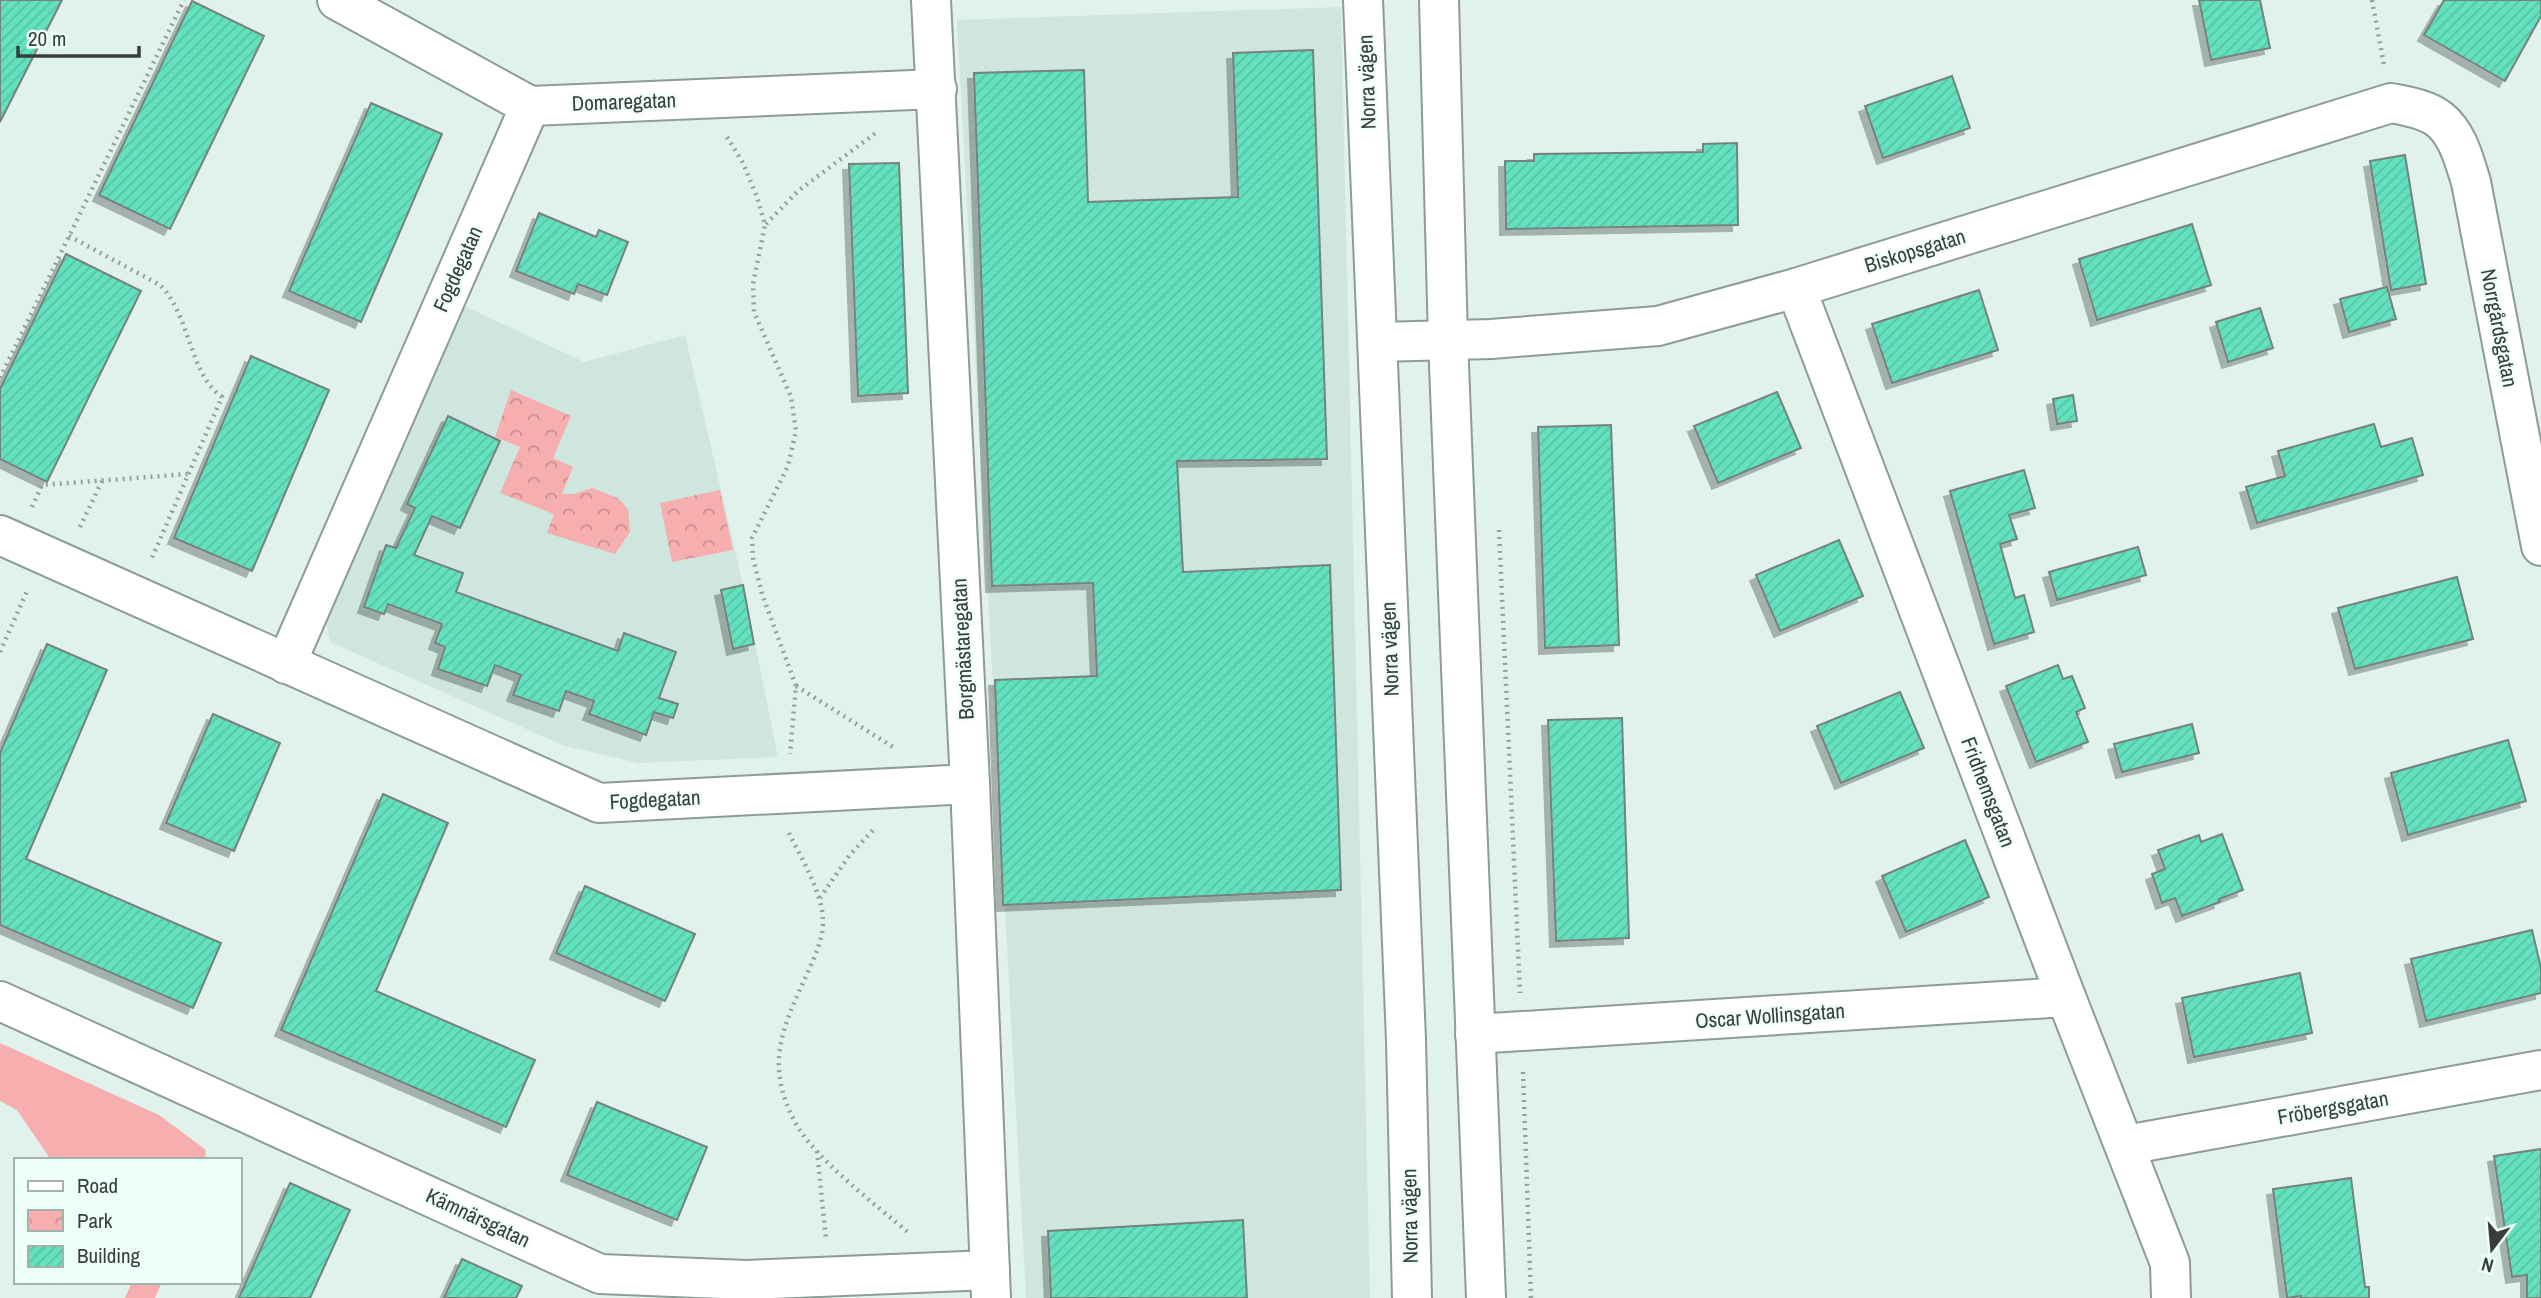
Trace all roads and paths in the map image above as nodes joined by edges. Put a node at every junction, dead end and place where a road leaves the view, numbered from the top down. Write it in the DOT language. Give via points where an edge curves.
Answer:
graph roads {
  1 [pos="184,0"];
  2 [pos="337,0"];
  3 [pos="930,0"];
  4 [pos="1363,0"];
  5 [pos="1439,0"];
  6 [pos="2372,0"];
  7 [pos="937,89"];
  8 [pos="2391,103"];
  9 [pos="530,106"];
  10 [pos="882,128"];
  11 [pos="726,134"];
  12 [pos="765,225"];
  13 [pos="69,236"];
  14 [pos="1796,288"];
  15 [pos="1448,340"];
  16 [pos="1378,342"];
  17 [pos="0,378"];
  18 [pos="188,474"];
  19 [pos="102,480"];
  20 [pos="14,526"];
  21 [pos="1499,527"];
  22 [pos="2541,545"];
  23 [pos="59,546"];
  24 [pos="146,571"];
  25 [pos="0,652"];
  26 [pos="286,663"];
  27 [pos="796,686"];
  28 [pos="903,753"];
  29 [pos="789,765"];
  30 [pos="970,784"];
  31 [pos="784,822"];
  32 [pos="878,826"];
  33 [pos="820,899"];
  34 [pos="2066,997"];
  35 [pos="0,1001"];
  36 [pos="1522,1032"];
  37 [pos="1475,1034"];
  38 [pos="2541,1070"];
  39 [pos="2126,1145"];
  40 [pos="817,1151"];
  41 [pos="912,1236"];
  42 [pos="827,1250"];
  43 [pos="990,1284"];
  44 [pos="1412,1298"];
  45 [pos="1486,1298"];
  46 [pos="1531,1298"];
  47 [pos="2172,1298"];
  1 -- 13 [label="path"];
  2 -- 9 [label="street"];
  3 -- 7 [label="street, Borgmästaregatan"];
  4 -- 16 [label="street, Norra vägen"];
  5 -- 15 [label="street"];
  6 -- 8 [label="path"];
  7 -- 9 [label="street, Domaregatan"];
  7 -- 30 [label="street, Borgmästaregatan"];
  8 -- 14 [label="street, Biskopsgatan"];
  8 -- 22 [label="street, Norrgårdsgatan" via="2439,119 2461,148"];
  9 -- 26 [label="street, Fogdegatan"];
  10 -- 12 [label="path" via="798,191"];
  11 -- 12 [label="path" via="743,163"];
  12 -- 27 [label="path" via="753,284 754,312 791,397 796,431 788,466 752,538 753,558"];
  13 -- 17 [label="path"];
  13 -- 18 [label="path" via="169,293 205,381 222,397"];
  14 -- 15 [label="street, Biskopsgatan" via="1658,326"];
  14 -- 34 [label="street, Fridhemsgatan"];
  15 -- 16 [label="street, Biskopsgatan"];
  15 -- 37 [label="street"];
  16 -- 44 [label="street, Norra vägen"];
  18 -- 19 [label="path"];
  18 -- 24 [label="path"];
  19 -- 20 [label="path" via="42,485"];
  19 -- 23 [label="path"];
  20 -- 23 [label="street, Fogdegatan"];
  21 -- 36 [label="path"];
  23 -- 25 [label="path"];
  23 -- 26 [label="street, Fogdegatan"];
  26 -- 30 [label="street, Fogdegatan" via="598,803"];
  27 -- 28 [label="path"];
  27 -- 29 [label="path"];
  30 -- 43 [label="street, Borgmästaregatan"];
  31 -- 33 [label="path"];
  32 -- 33 [label="path" via="841,866"];
  33 -- 40 [label="path" via="823,924 819,947 782,1032 778,1056 783,1096 796,1125"];
  34 -- 36 [label="street, Oscar Wollinsgatan"];
  34 -- 39 [label="street, Fridhemsgatan"];
  35 -- 43 [label="street, Kämnärsgatan" via="600,1274"];
  36 -- 37 [label="street, Oscar Wollinsgatan"];
  36 -- 46 [label="path"];
  37 -- 45 [label="street"];
  38 -- 39 [label="street, Fröbergsgatan"];
  39 -- 47 [label="street, Fridhemsgatan" via="2170,1263"];
  40 -- 41 [label="path"];
  40 -- 42 [label="path"];
}
